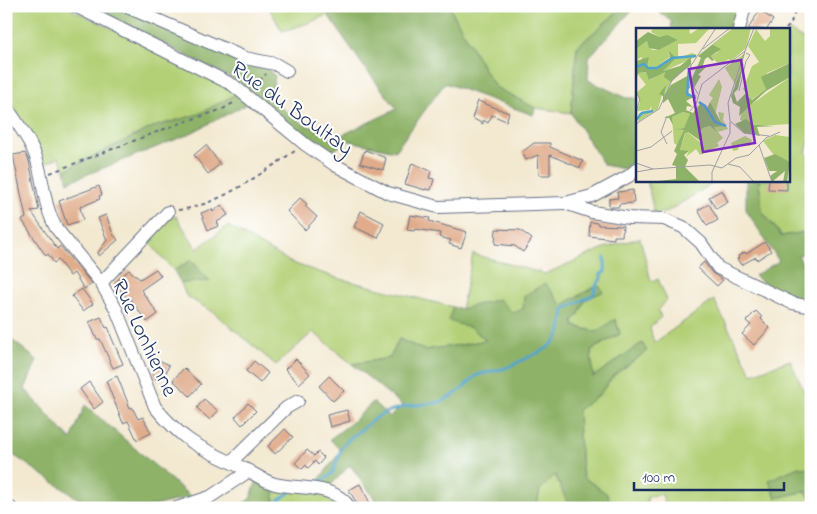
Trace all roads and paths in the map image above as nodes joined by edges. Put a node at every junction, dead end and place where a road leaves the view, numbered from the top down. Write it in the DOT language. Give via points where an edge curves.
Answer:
graph roads {
  1 [pos="75,6"];
  2 [pos="124,6"];
  3 [pos="745,6"];
  4 [pos="797,6"];
  5 [pos="739,28"];
  6 [pos="787,28"];
  7 [pos="275,64"];
  8 [pos="287,71"];
  9 [pos="246,95"];
  10 [pos="6,106"];
  11 [pos="306,145"];
  12 [pos="636,170"];
  13 [pos="41,176"];
  14 [pos="565,203"];
  15 [pos="168,212"];
  16 [pos="101,283"];
  17 [pos="811,307"];
  18 [pos="298,401"];
  19 [pos="231,462"];
  20 [pos="249,471"];
  21 [pos="6,506"];
  22 [pos="11,508"];
  23 [pos="177,508"];
  24 [pos="350,508"];
  1 -- 9 [label="street, Rue du Boultay"];
  2 -- 7 [label="street" via="245,58"];
  3 -- 5 [label="street"];
  4 -- 6 [label="path"];
  7 -- 8 [label="street"];
  7 -- 9 [label="path"];
  9 -- 11 [label="street, Rue du Boultay"];
  9 -- 13 [label="path" via="223,109"];
  10 -- 13 [label="street, Rue Lonhienne" via="36,158"];
  11 -- 14 [label="street, Rue du Boultay" via="388,193 438,207"];
  11 -- 15 [label="path" via="236,189 192,209"];
  12 -- 14 [label="street, Rue du Boultay" via="592,196"];
  13 -- 16 [label="street, Rue Lonhienne" via="49,216"];
  14 -- 17 [label="street" via="592,212 629,218 664,219 684,227 701,243 718,268 792,303"];
  15 -- 16 [label="street"];
  16 -- 19 [label="street, Rue Lonhienne" via="116,309 155,407 188,440"];
  18 -- 19 [label="street" via="286,408"];
  19 -- 20 [label="street, Rue Lonhienne"];
  20 -- 23 [label="street" via="210,498"];
  20 -- 24 [label="street, Rue Lonhienne" via="275,484 329,492 345,500"];
  21 -- 22 [label="street"];
}
